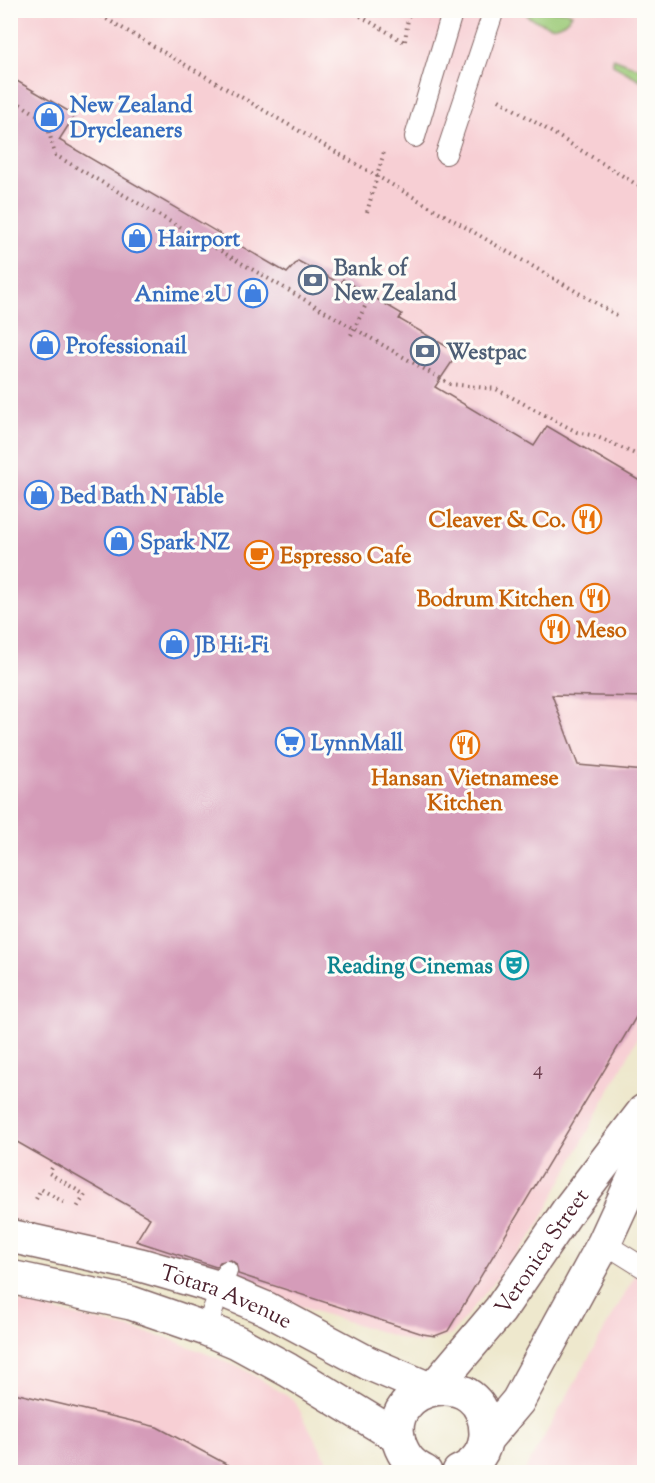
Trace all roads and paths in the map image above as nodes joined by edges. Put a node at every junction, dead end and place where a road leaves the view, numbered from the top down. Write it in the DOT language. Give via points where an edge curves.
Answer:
graph roads {
  1 [pos="91,10"];
  2 [pos="350,10"];
  3 [pos="453,10"];
  4 [pos="494,10"];
  5 [pos="411,47"];
  6 [pos="10,98"];
  7 [pos="497,99"];
  8 [pos="415,137"];
  9 [pos="386,145"];
  10 [pos="446,154"];
  11 [pos="377,176"];
  12 [pos="645,189"];
  13 [pos="367,212"];
  14 [pos="374,288"];
  15 [pos="620,317"];
  16 [pos="354,329"];
  17 [pos="351,335"];
  18 [pos="645,458"];
  19 [pos="645,1111"];
  20 [pos="645,1156"];
  21 [pos="55,1163"];
  22 [pos="42,1189"];
  23 [pos="10,1236"];
  24 [pos="604,1243"];
  25 [pos="645,1268"];
  26 [pos="10,1277"];
  27 [pos="224,1280"];
  28 [pos="206,1329"];
  29 [pos="431,1389"];
  30 [pos="398,1437"];
  31 [pos="486,1439"];
  32 [pos="425,1473"];
  33 [pos="459,1473"];
  1 -- 11 [label="path"];
  2 -- 5 [label="path"];
  3 -- 8 [label="lane"];
  4 -- 10 [label="lane"];
  6 -- 16 [label="path" via="46,120 55,154"];
  7 -- 12 [label="path"];
  9 -- 11 [label="path"];
  11 -- 13 [label="path"];
  11 -- 15 [label="path"];
  14 -- 16 [label="path"];
  16 -- 17 [label="path"];
  16 -- 18 [label="path" via="450,384 496,389 578,432"];
  19 -- 29 [label="street, Veronica Street" via="569,1209 500,1310"];
  20 -- 24 [label="street, Veronica Street"];
  21 -- 22 [label="path" via="49,1173 85,1195 76,1209"];
  23 -- 27 [label="street, Tōtara Avenue"];
  24 -- 25 [label="lane"];
  24 -- 31 [label="street, Veronica Street" via="518,1401"];
  26 -- 28 [label="street, Tōtara Avenue" via="131,1303"];
  27 -- 28 [label="lane"];
  27 -- 29 [label="street, Tōtara Avenue" via="267,1309 368,1363"];
  28 -- 30 [label="street, Tōtara Avenue" via="288,1370"];
  29 -- 30 [label="street, Veronica Street" via="409,1402 398,1424"];
  29 -- 31 [label="street, Tōtara Avenue" via="455,1389 473,1399 484,1418"];
  30 -- 32 [label="street" via="410,1462"];
  31 -- 33 [label="street, Veronica Street" via="475,1462"];
}
